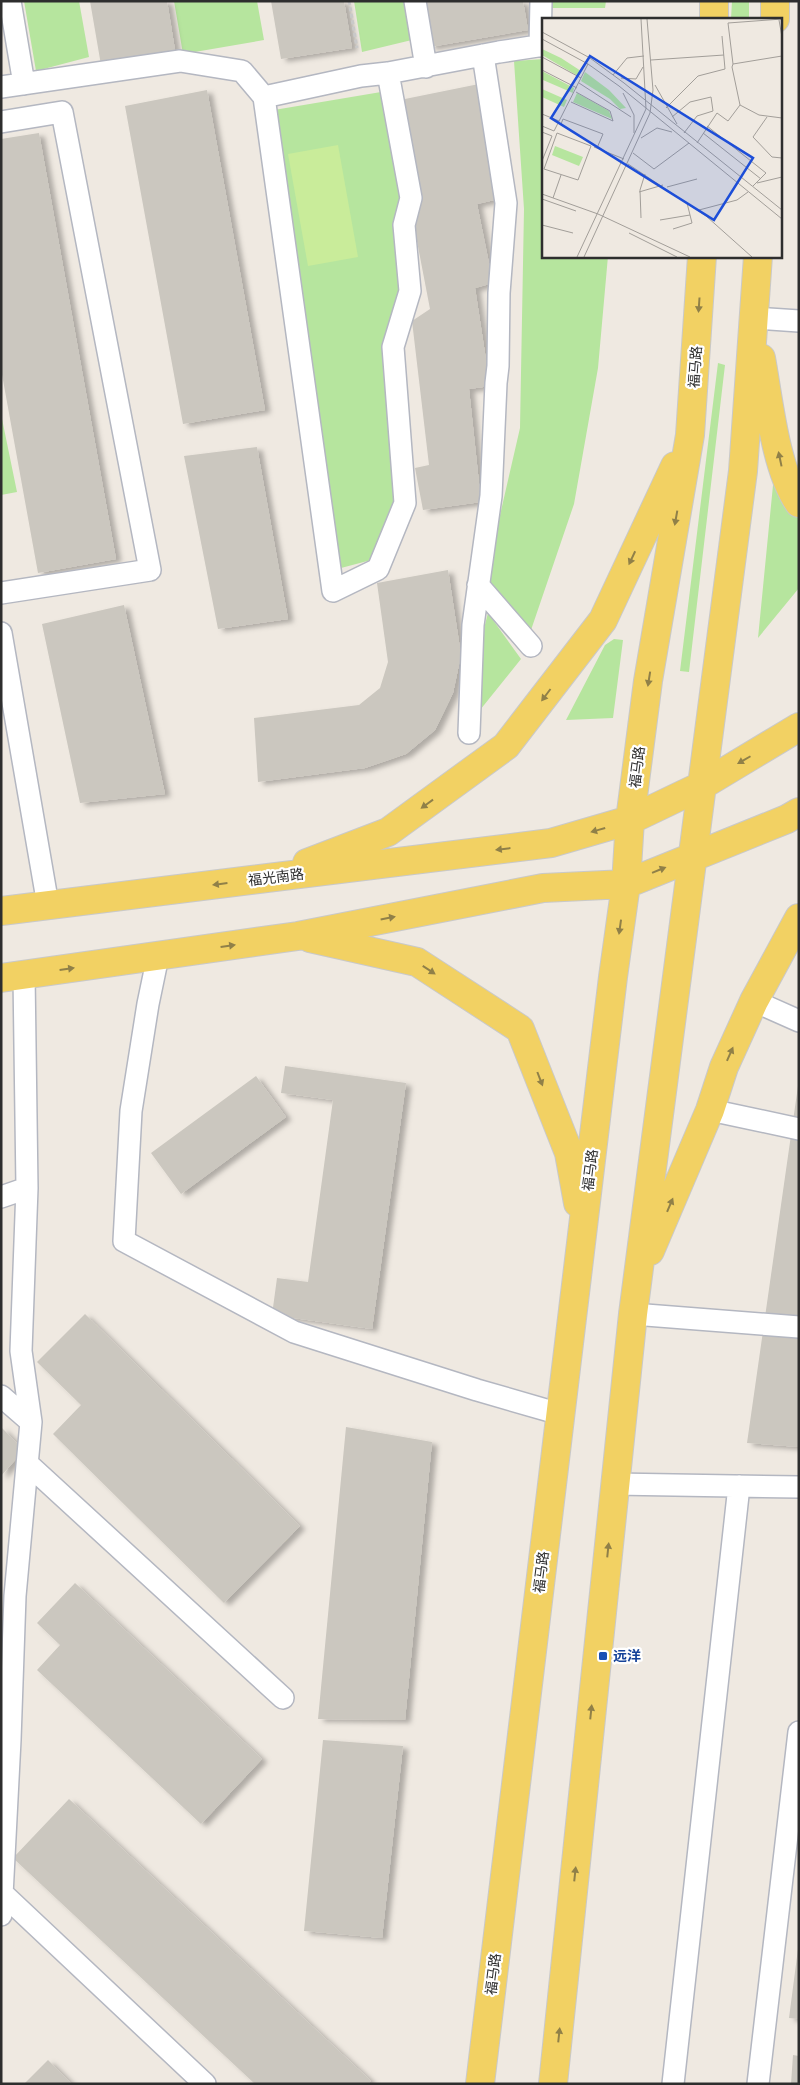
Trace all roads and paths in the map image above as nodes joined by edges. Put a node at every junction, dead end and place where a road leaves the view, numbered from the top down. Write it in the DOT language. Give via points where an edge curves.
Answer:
graph roads {
  1 [pos="10,1"];
  2 [pos="349,1"];
  3 [pos="415,1"];
  4 [pos="541,1"];
  5 [pos="714,1"];
  6 [pos="775,1"];
  7 [pos="714,18"];
  8 [pos="775,18"];
  9 [pos="542,45"];
  10 [pos="483,55"];
  11 [pos="426,66"];
  12 [pos="388,73"];
  13 [pos="362,76"];
  14 [pos="24,84"];
  15 [pos="1,87"];
  16 [pos="264,97"];
  17 [pos="1,122"];
  18 [pos="702,258"];
  19 [pos="758,258"];
  20 [pos="754,318"];
  21 [pos="799,321"];
  22 [pos="690,435"];
  23 [pos="799,503"];
  24 [pos="478,585"];
  25 [pos="1,593"];
  26 [pos="1,633"];
  27 [pos="531,646"];
  28 [pos="792,731"];
  29 [pos="469,733"];
  30 [pos="701,786"];
  31 [pos="793,815"];
  32 [pos="630,820"];
  33 [pos="693,857"];
  34 [pos="268,878"];
  35 [pos="626,884"];
  36 [pos="48,905"];
  37 [pos="1,910"];
  38 [pos="799,918"];
  39 [pos="298,936"];
  40 [pos="158,956"];
  41 [pos="13,977"];
  42 [pos="754,1001"];
  43 [pos="799,1020"];
  44 [pos="710,1110"];
  45 [pos="799,1129"];
  46 [pos="26,1188"];
  47 [pos="1,1196"];
  48 [pos="583,1228"];
  49 [pos="637,1282"];
  50 [pos="632,1314"];
  51 [pos="799,1327"];
  52 [pos="1,1396"];
  53 [pos="560,1414"];
  54 [pos="31,1422"];
  55 [pos="28,1464"];
  56 [pos="614,1484"];
  57 [pos="738,1486"];
  58 [pos="799,1487"];
  59 [pos="283,1698"];
  60 [pos="799,1732"];
  61 [pos="6,1745"];
  62 [pos="2,1893"];
  63 [pos="1,1916"];
  64 [pos="205,2084"];
  65 [pos="480,2084"];
  66 [pos="553,2084"];
  67 [pos="673,2084"];
  68 [pos="758,2084"];
  1 -- 14 [label="lane"];
  2 -- 13 [label="path"];
  3 -- 11 [label="lane"];
  4 -- 9 [label="lane"];
  5 -- 7 [label="main road"];
  6 -- 8 [label="main road"];
  9 -- 10 [label="lane"];
  10 -- 11 [label="lane"];
  10 -- 24 [label="lane" via="506,203 499,293 492,496"];
  11 -- 12 [label="lane"];
  12 -- 13 [label="lane"];
  12 -- 16 [label="lane" via="411,198 404,226 410,291 393,347 405,503 378,569 332,591"];
  13 -- 16 [label="lane"];
  14 -- 15 [label="lane"];
  14 -- 16 [label="lane" via="180,61 242,71"];
  17 -- 25 [label="lane" via="62,112 150,570"];
  18 -- 22 [label="main road, 福马路, one-way"];
  19 -- 20 [label="main road"];
  20 -- 21 [label="lane"];
  23 -- 20 [label="main road, one-way" via="790,490 781,464"];
  20 -- 30 [label="main road" via="743,471"];
  22 -- 32 [label="main road, 福马路, one-way" via="648,681"];
  22 -- 34 [label="main road, one-way" via="603,620 506,746 388,832"];
  24 -- 27 [label="lane"];
  24 -- 29 [label="lane" via="473,625"];
  26 -- 36 [label="lane"];
  28 -- 30 [label="main road, 福光南路, one-way"];
  30 -- 32 [label="main road, 福光南路"];
  30 -- 33 [label="main road"];
  31 -- 33 [label="main road"];
  32 -- 34 [label="main road, 福光南路, one-way" via="551,843"];
  32 -- 35 [label="main road, 福马路"];
  35 -- 33 [label="main road, one-way"];
  33 -- 49 [label="main road"];
  34 -- 36 [label="main road, 福光南路, one-way"];
  39 -- 35 [label="main road, one-way" via="543,888"];
  35 -- 48 [label="main road, 福马路, one-way"];
  36 -- 37 [label="main road, 福光南路"];
  38 -- 42 [label="main road"];
  40 -- 39 [label="main road, one-way"];
  39 -- 48 [label="main road, one-way" via="417,962 520,1029 568,1153"];
  41 -- 40 [label="main road, one-way"];
  40 -- 53 [label="lane" via="131,1111 124,1240 294,1332"];
  41 -- 46 [label="lane"];
  42 -- 43 [label="lane"];
  44 -- 42 [label="main road, one-way" via="724,1067"];
  44 -- 45 [label="lane"];
  49 -- 44 [label="main road, one-way"];
  46 -- 47 [label="lane"];
  46 -- 54 [label="lane" via="21,1352"];
  48 -- 53 [label="main road, 福马路"];
  49 -- 50 [label="main road"];
  50 -- 51 [label="lane"];
  50 -- 56 [label="main road"];
  52 -- 54 [label="lane"];
  53 -- 65 [label="main road, 福马路"];
  54 -- 55 [label="lane"];
  55 -- 59 [label="lane"];
  55 -- 61 [label="lane" via="15,1596"];
  56 -- 57 [label="lane"];
  66 -- 56 [label="main road, one-way"];
  57 -- 58 [label="lane"];
  57 -- 67 [label="lane"];
  60 -- 68 [label="lane"];
  61 -- 62 [label="lane"];
  62 -- 63 [label="lane"];
  62 -- 64 [label="lane"];
}
